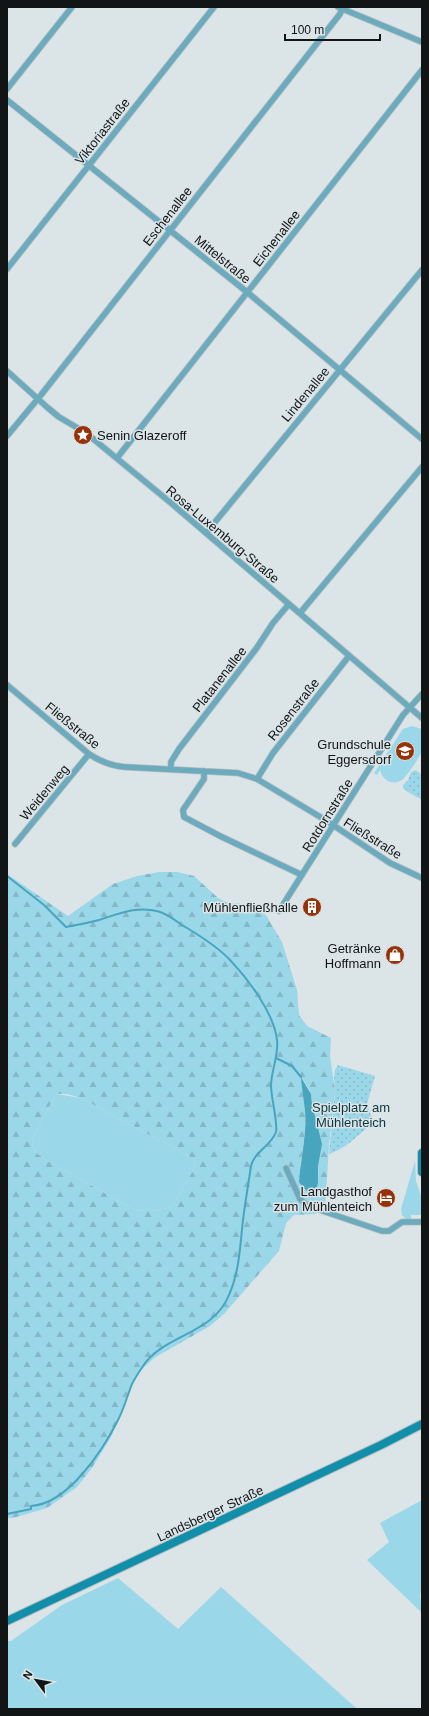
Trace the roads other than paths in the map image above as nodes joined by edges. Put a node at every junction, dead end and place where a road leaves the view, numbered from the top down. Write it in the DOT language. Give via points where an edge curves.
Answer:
graph roads {
  1 [pos="72,7"];
  2 [pos="214,7"];
  3 [pos="340,8"];
  4 [pos="422,42"];
  5 [pos="422,70"];
  6 [pos="7,89"];
  7 [pos="7,100"];
  8 [pos="90,165"];
  9 [pos="170,230"];
  10 [pos="7,269"];
  11 [pos="422,270"];
  12 [pos="247,292"];
  13 [pos="7,370"];
  14 [pos="340,370"];
  15 [pos="39,398"];
  16 [pos="7,436"];
  17 [pos="422,439"];
  18 [pos="117,458"];
  19 [pos="422,467"];
  20 [pos="206,533"];
  21 [pos="289,604"];
  22 [pos="300,613"];
  23 [pos="349,656"];
  24 [pos="7,685"];
  25 [pos="422,694"];
  26 [pos="410,708"];
  27 [pos="422,718"];
  28 [pos="89,754"];
  29 [pos="171,769"];
  30 [pos="204,771"];
  31 [pos="257,779"];
  32 [pos="334,826"];
  33 [pos="15,844"];
  34 [pos="302,875"];
  35 [pos="422,878"];
  36 [pos="279,911"];
  37 [pos="422,1155"];
  38 [pos="286,1168"];
  39 [pos="422,1172"];
  40 [pos="422,1222"];
  41 [pos="422,1424"];
  42 [pos="7,1621"];
  1 -- 6 [label="street"];
  2 -- 8 [label="street, Viktoriastraße"];
  3 -- 4 [label="street"];
  3 -- 9 [label="street, Eschenallee" via="340,14"];
  5 -- 12 [label="street, Eichenallee"];
  7 -- 8 [label="street, Mittelstraße"];
  8 -- 9 [label="street, Mittelstraße"];
  8 -- 10 [label="street, Viktoriastraße"];
  9 -- 12 [label="street, Mittelstraße"];
  9 -- 15 [label="street, Eschenallee"];
  11 -- 14 [label="street, Lindenallee"];
  12 -- 14 [label="street, Mittelstraße"];
  12 -- 18 [label="street, Eichenallee"];
  13 -- 15 [label="street, Rosa-Luxemburg-Straße"];
  14 -- 17 [label="street, Mittelstraße"];
  14 -- 20 [label="street, Lindenallee"];
  15 -- 16 [label="street, Eschenallee"];
  15 -- 18 [label="street, Rosa-Luxemburg-Straße" via="59,417 86,433"];
  18 -- 20 [label="street, Rosa-Luxemburg-Straße"];
  19 -- 22 [label="street"];
  20 -- 21 [label="street, Rosa-Luxemburg-Straße"];
  21 -- 22 [label="street, Rosa-Luxemburg-Straße"];
  21 -- 29 [label="street, Platanenallee" via="179,749 171,762"];
  22 -- 23 [label="street, Rosa-Luxemburg-Straße"];
  23 -- 26 [label="street, Rosa-Luxemburg-Straße"];
  23 -- 31 [label="street, Rosenstraße" via="273,753"];
  24 -- 28 [label="street, Fließstraße"];
  25 -- 26 [label="street, Rotdornstraße"];
  26 -- 27 [label="street, Rosa-Luxemburg-Straße"];
  26 -- 32 [label="street, Rotdornstraße" via="383,746"];
  28 -- 29 [label="street, Fließstraße" via="101,762 114,766"];
  28 -- 33 [label="street, Weidenweg"];
  29 -- 30 [label="street, Fließstraße"];
  30 -- 31 [label="street, Fließstraße" via="238,773"];
  30 -- 34 [label="street" via="204,779 183,810 184,816"];
  31 -- 32 [label="street, Fließstraße"];
  32 -- 34 [label="street, Rotdornstraße"];
  32 -- 35 [label="street, Fließstraße" via="390,862"];
  34 -- 36 [label="street, Rotdornstraße"];
  37 -- 39 [label="main road"];
  38 -- 40 [label="street" via="300,1198 308,1206 382,1231 389,1231 402,1222"];
  41 -- 42 [label="main road, Landsberger Straße"];
}
